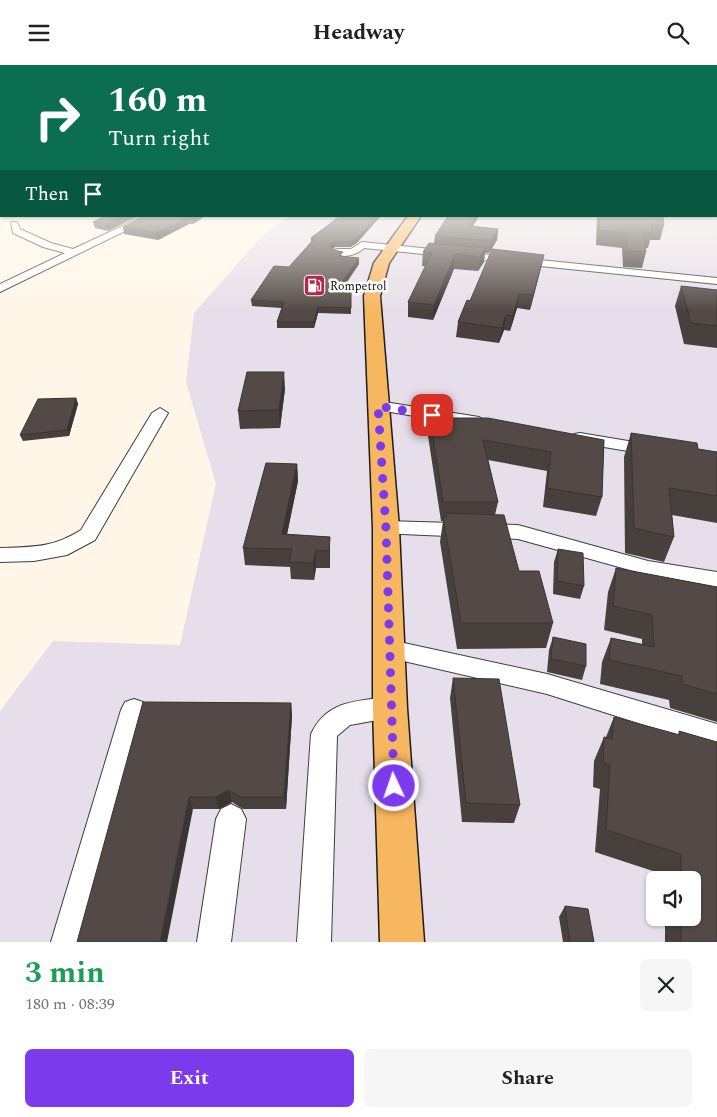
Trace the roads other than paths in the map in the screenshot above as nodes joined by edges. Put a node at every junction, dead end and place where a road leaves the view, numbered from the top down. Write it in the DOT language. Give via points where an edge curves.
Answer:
graph roads {
  1 [pos="16,230"];
  2 [pos="123,230"];
  3 [pos="405,230"];
  4 [pos="391,248"];
  5 [pos="336,252"];
  6 [pos="75,253"];
  7 [pos="30,275"];
  8 [pos="0,278"];
  9 [pos="717,281"];
  10 [pos="0,288"];
  11 [pos="378,406"];
  12 [pos="160,413"];
  13 [pos="496,425"];
  14 [pos="565,436"];
  15 [pos="670,453"];
  16 [pos="386,529"];
  17 [pos="0,555"];
  18 [pos="717,580"];
  19 [pos="390,649"];
  20 [pos="390,708"];
  21 [pos="134,710"];
  22 [pos="717,735"];
  23 [pos="232,819"];
  24 [pos="68,942"];
  25 [pos="214,942"];
  26 [pos="314,942"];
  27 [pos="402,942"];
  1 -- 6 [label="street"];
  2 -- 6 [label="street"];
  3 -- 4 [label="main road"];
  4 -- 5 [label="street" via="362,245 354,252"];
  4 -- 9 [label="street"];
  4 -- 11 [label="main road" via="379,269 373,289"];
  6 -- 7 [label="street"];
  7 -- 8 [label="street"];
  7 -- 10 [label="street"];
  11 -- 13 [label="street"];
  11 -- 16 [label="main road"];
  12 -- 17 [label="street" via="88,535 67,548 34,554"];
  14 -- 15 [label="street"];
  16 -- 18 [label="street" via="518,532 648,568"];
  16 -- 19 [label="main road"];
  19 -- 20 [label="main road"];
  19 -- 22 [label="street" via="547,684"];
  20 -- 26 [label="street" via="342,716 327,726 324,734"];
  20 -- 27 [label="main road"];
  21 -- 24 [label="street"];
  23 -- 25 [label="street"];
}
